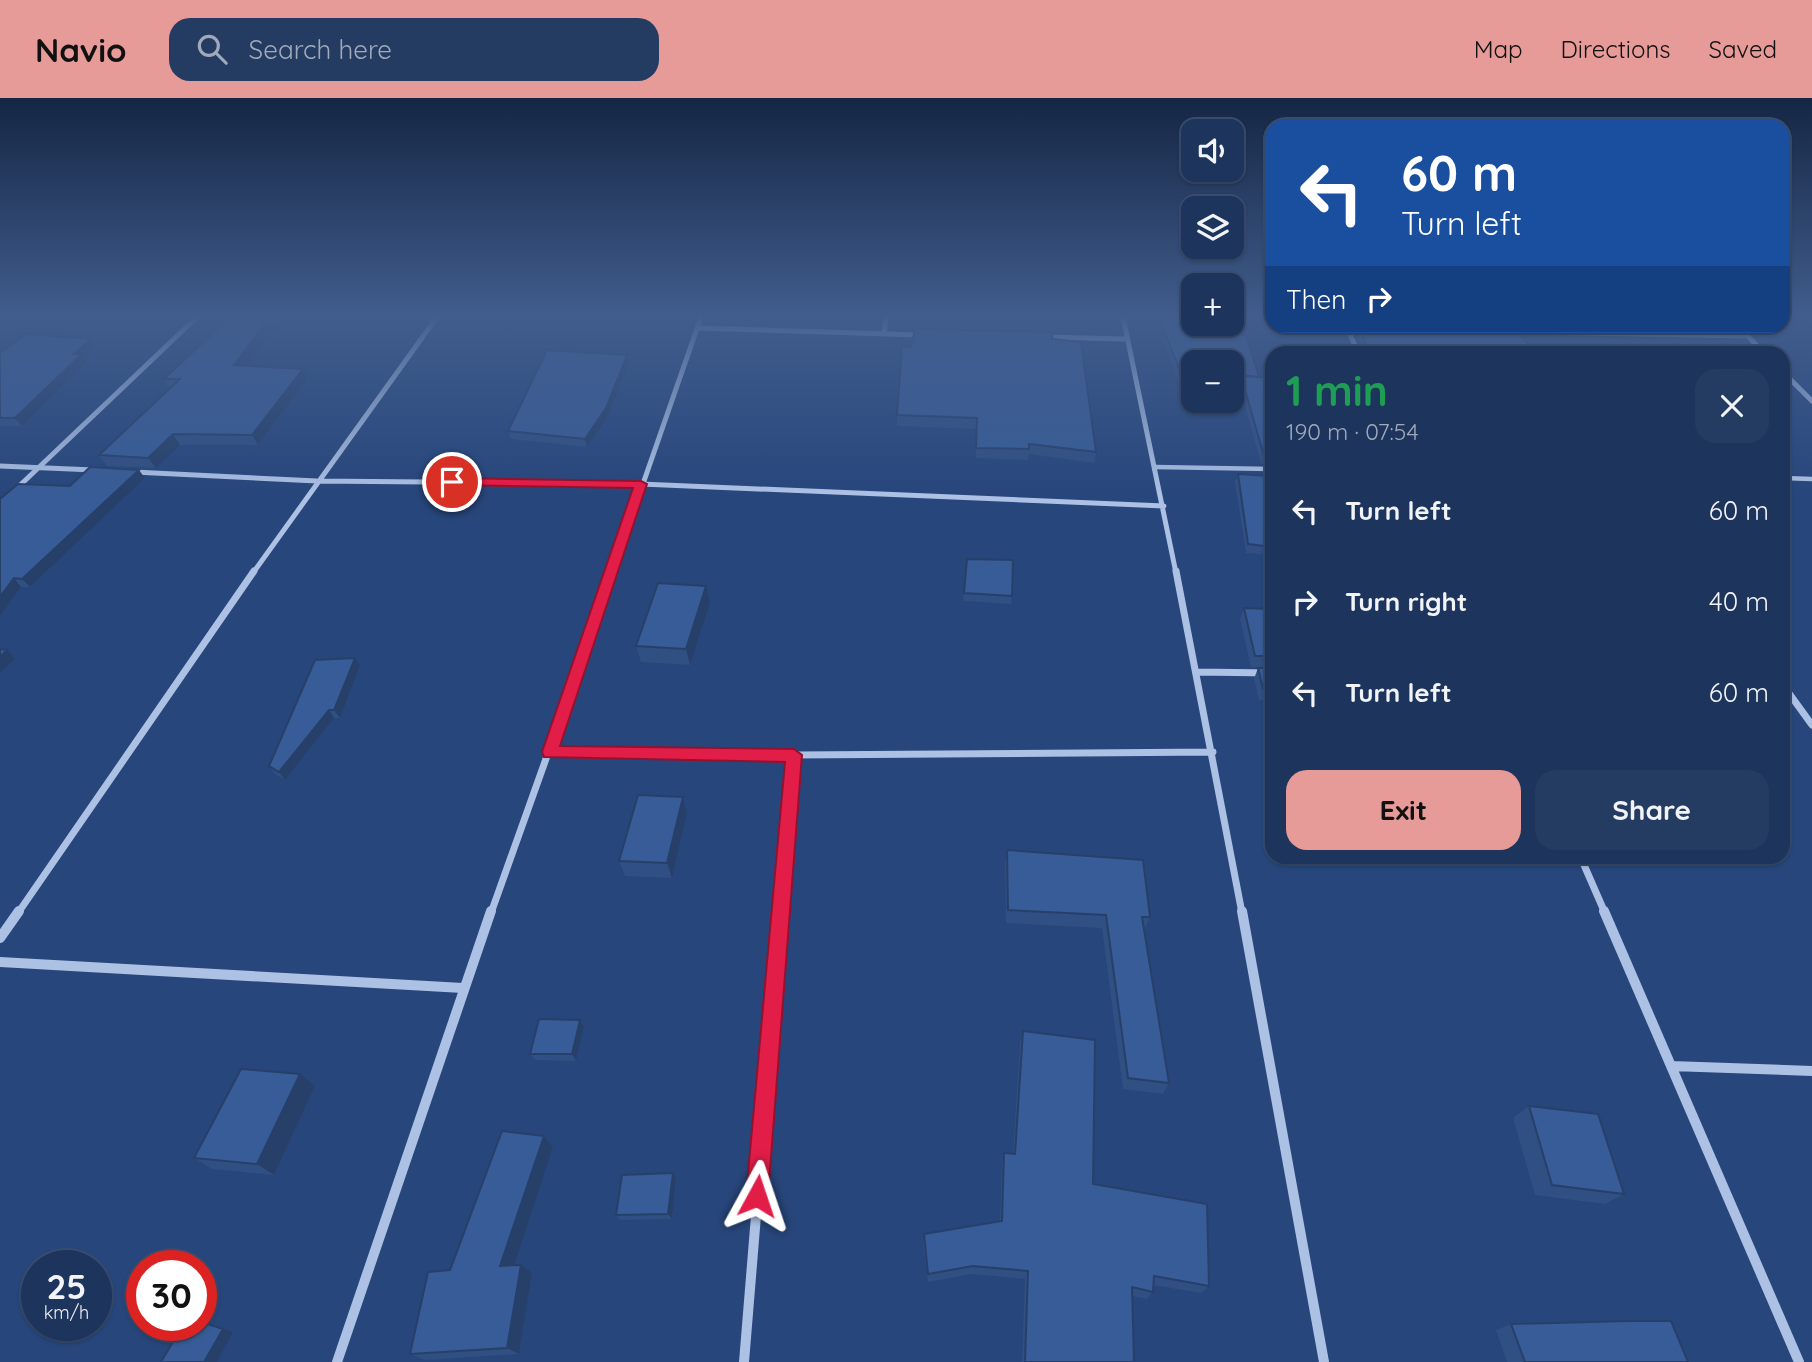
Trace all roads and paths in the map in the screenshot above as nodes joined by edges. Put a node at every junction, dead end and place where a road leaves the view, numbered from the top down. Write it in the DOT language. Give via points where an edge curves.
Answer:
graph roads {
  1 [pos="134,376"];
  2 [pos="394,376"];
  3 [pos="680,376"];
  4 [pos="1134,376"];
  5 [pos="1790,379"];
  6 [pos="1812,401"];
  7 [pos="0,466"];
  8 [pos="1155,467"];
  9 [pos="37,468"];
  10 [pos="1265,469"];
  11 [pos="104,471"];
  12 [pos="131,472"];
  13 [pos="1790,478"];
  14 [pos="1812,479"];
  15 [pos="317,481"];
  16 [pos="641,484"];
  17 [pos="9,495"];
  18 [pos="1164,506"];
  19 [pos="1197,672"];
  20 [pos="1265,673"];
  21 [pos="1790,695"];
  22 [pos="1812,725"];
  23 [pos="550,752"];
  24 [pos="1213,752"];
  25 [pos="794,755"];
  26 [pos="1584,864"];
  27 [pos="0,938"];
  28 [pos="0,962"];
  29 [pos="463,988"];
  30 [pos="1671,1066"];
  31 [pos="1812,1071"];
  32 [pos="337,1362"];
  33 [pos="744,1362"];
  34 [pos="1324,1362"];
  35 [pos="1799,1362"];
  1 -- 9 [label="street"];
  2 -- 15 [label="street"];
  3 -- 16 [label="street"];
  4 -- 8 [label="street"];
  5 -- 6 [label="street"];
  7 -- 9 [label="street"];
  8 -- 10 [label="lane"];
  8 -- 18 [label="street"];
  9 -- 11 [label="street"];
  9 -- 17 [label="street"];
  12 -- 15 [label="street"];
  13 -- 14 [label="lane"];
  15 -- 16 [label="street"];
  15 -- 27 [label="street"];
  16 -- 18 [label="street"];
  16 -- 23 [label="street"];
  18 -- 19 [label="street"];
  19 -- 20 [label="street"];
  19 -- 24 [label="street"];
  21 -- 22 [label="street"];
  23 -- 25 [label="street"];
  23 -- 29 [label="street"];
  24 -- 25 [label="street"];
  24 -- 34 [label="street"];
  25 -- 33 [label="street"];
  26 -- 30 [label="street"];
  28 -- 29 [label="street"];
  29 -- 32 [label="street"];
  30 -- 31 [label="street"];
  30 -- 35 [label="street"];
}
